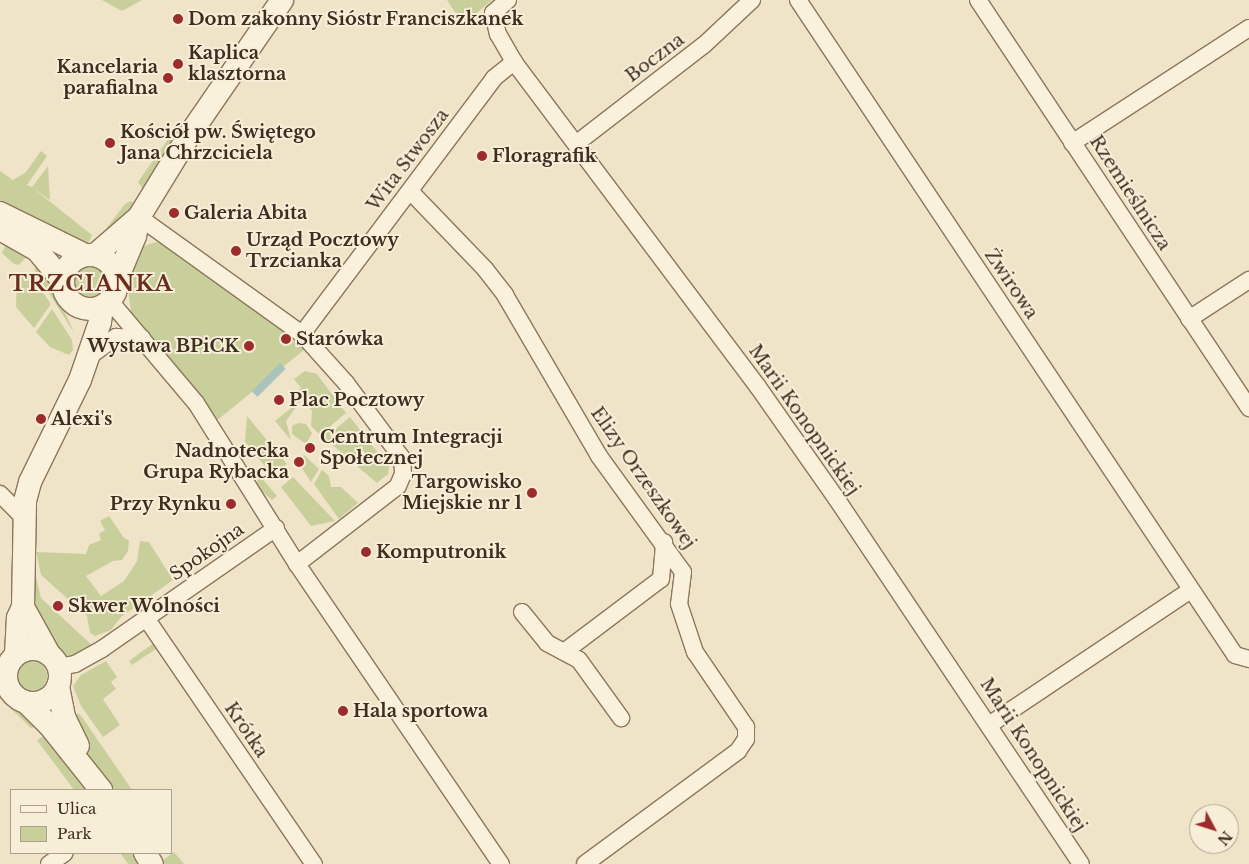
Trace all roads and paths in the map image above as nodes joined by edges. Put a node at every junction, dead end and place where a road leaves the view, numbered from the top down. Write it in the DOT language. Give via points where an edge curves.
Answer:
graph roads {
  1 [pos="282,0"];
  2 [pos="752,0"];
  3 [pos="798,0"];
  4 [pos="978,0"];
  5 [pos="500,7"];
  6 [pos="1249,28"];
  7 [pos="514,62"];
  8 [pos="577,143"];
  9 [pos="1072,143"];
  10 [pos="410,191"];
  11 [pos="139,217"];
  12 [pos="1,224"];
  13 [pos="90,255"];
  14 [pos="117,279"];
  15 [pos="1249,280"];
  16 [pos="63,281"];
  17 [pos="106,304"];
  18 [pos="76,306"];
  19 [pos="1188,319"];
  20 [pos="302,334"];
  21 [pos="142,338"];
  22 [pos="87,358"];
  23 [pos="1249,408"];
  24 [pos="30,482"];
  25 [pos="3,495"];
  26 [pos="23,517"];
  27 [pos="276,528"];
  28 [pos="664,542"];
  29 [pos="298,564"];
  30 [pos="661,579"];
  31 [pos="1191,590"];
  32 [pos="679,604"];
  33 [pos="23,607"];
  34 [pos="522,612"];
  35 [pos="146,618"];
  36 [pos="564,652"];
  37 [pos="1249,659"];
  38 [pos="8,663"];
  39 [pos="55,669"];
  40 [pos="13,697"];
  41 [pos="621,718"];
  42 [pos="989,725"];
  43 [pos="84,766"];
  44 [pos="100,789"];
  45 [pos="64,854"];
  46 [pos="49,864"];
  47 [pos="314,864"];
  48 [pos="501,864"];
  49 [pos="585,864"];
  50 [pos="1081,864"];
  1 -- 11 [label="main road" via="188,137"];
  2 -- 8 [label="street, Boczna" via="704,45"];
  3 -- 31 [label="street, Żwirowa"];
  4 -- 9 [label="street, Rzemieślnicza"];
  5 -- 7 [label="street, Marii Konopnickiej" via="498,34"];
  6 -- 9 [label="street"];
  7 -- 8 [label="street, Marii Konopnickiej"];
  7 -- 10 [label="street, Wita Stwosza" via="494,78"];
  8 -- 42 [label="street, Marii Konopnickiej" via="774,411"];
  9 -- 19 [label="street, Rzemieślnicza"];
  10 -- 20 [label="street, Wita Stwosza"];
  10 -- 28 [label="street, Elizy Orzeszkowej" via="485,268 505,295 599,456"];
  11 -- 13 [label="main road"];
  11 -- 14 [label="main road" via="136,236"];
  11 -- 20 [label="street"];
  12 -- 13 [label="main road"];
  12 -- 16 [label="main road" via="36,250"];
  13 -- 14 [label="main road" via="110,264"];
  13 -- 16 [label="main road" via="69,264"];
  14 -- 17 [label="main road"];
  15 -- 19 [label="street"];
  16 -- 18 [label="main road" via="66,295"];
  17 -- 18 [label="main road" via="84,309"];
  17 -- 21 [label="street"];
  17 -- 22 [label="main road"];
  18 -- 22 [label="main road"];
  19 -- 23 [label="street, Rzemieślnicza"];
  20 -- 29 [label="street" via="396,447 402,458 403,474 395,488"];
  21 -- 22 [label="street" via="116,337"];
  21 -- 27 [label="street" via="196,403"];
  22 -- 24 [label="main road" via="80,380"];
  24 -- 25 [label="street" via="18,492"];
  24 -- 26 [label="main road"];
  25 -- 26 [label="street"];
  26 -- 33 [label="main road"];
  27 -- 29 [label="street"];
  27 -- 35 [label="street, Spokojna"];
  28 -- 30 [label="street"];
  28 -- 32 [label="street, Elizy Orzeszkowej" via="683,572"];
  29 -- 48 [label="street"];
  30 -- 32 [label="street"];
  30 -- 36 [label="street"];
  31 -- 37 [label="street, Żwirowa" via="1235,655"];
  31 -- 42 [label="street"];
  32 -- 49 [label="street, Elizy Orzeszkowej" via="696,652 746,727 746,739 738,751"];
  33 -- 38 [label="main road"];
  33 -- 39 [label="main road"];
  34 -- 36 [label="street" via="547,643"];
  35 -- 39 [label="street, Spokojna" via="84,660"];
  35 -- 47 [label="street, Krótka"];
  36 -- 41 [label="street" via="579,660"];
  38 -- 39 [label="main road" via="32,648"];
  38 -- 40 [label="main road" via="6,680"];
  39 -- 40 [label="main road" via="42,702"];
  39 -- 43 [label="main road" via="64,718"];
  40 -- 43 [label="main road" via="50,726 72,756"];
  42 -- 50 [label="street, Marii Konopnickiej"];
  43 -- 44 [label="main road"];
  45 -- 46 [label="street"];
}
